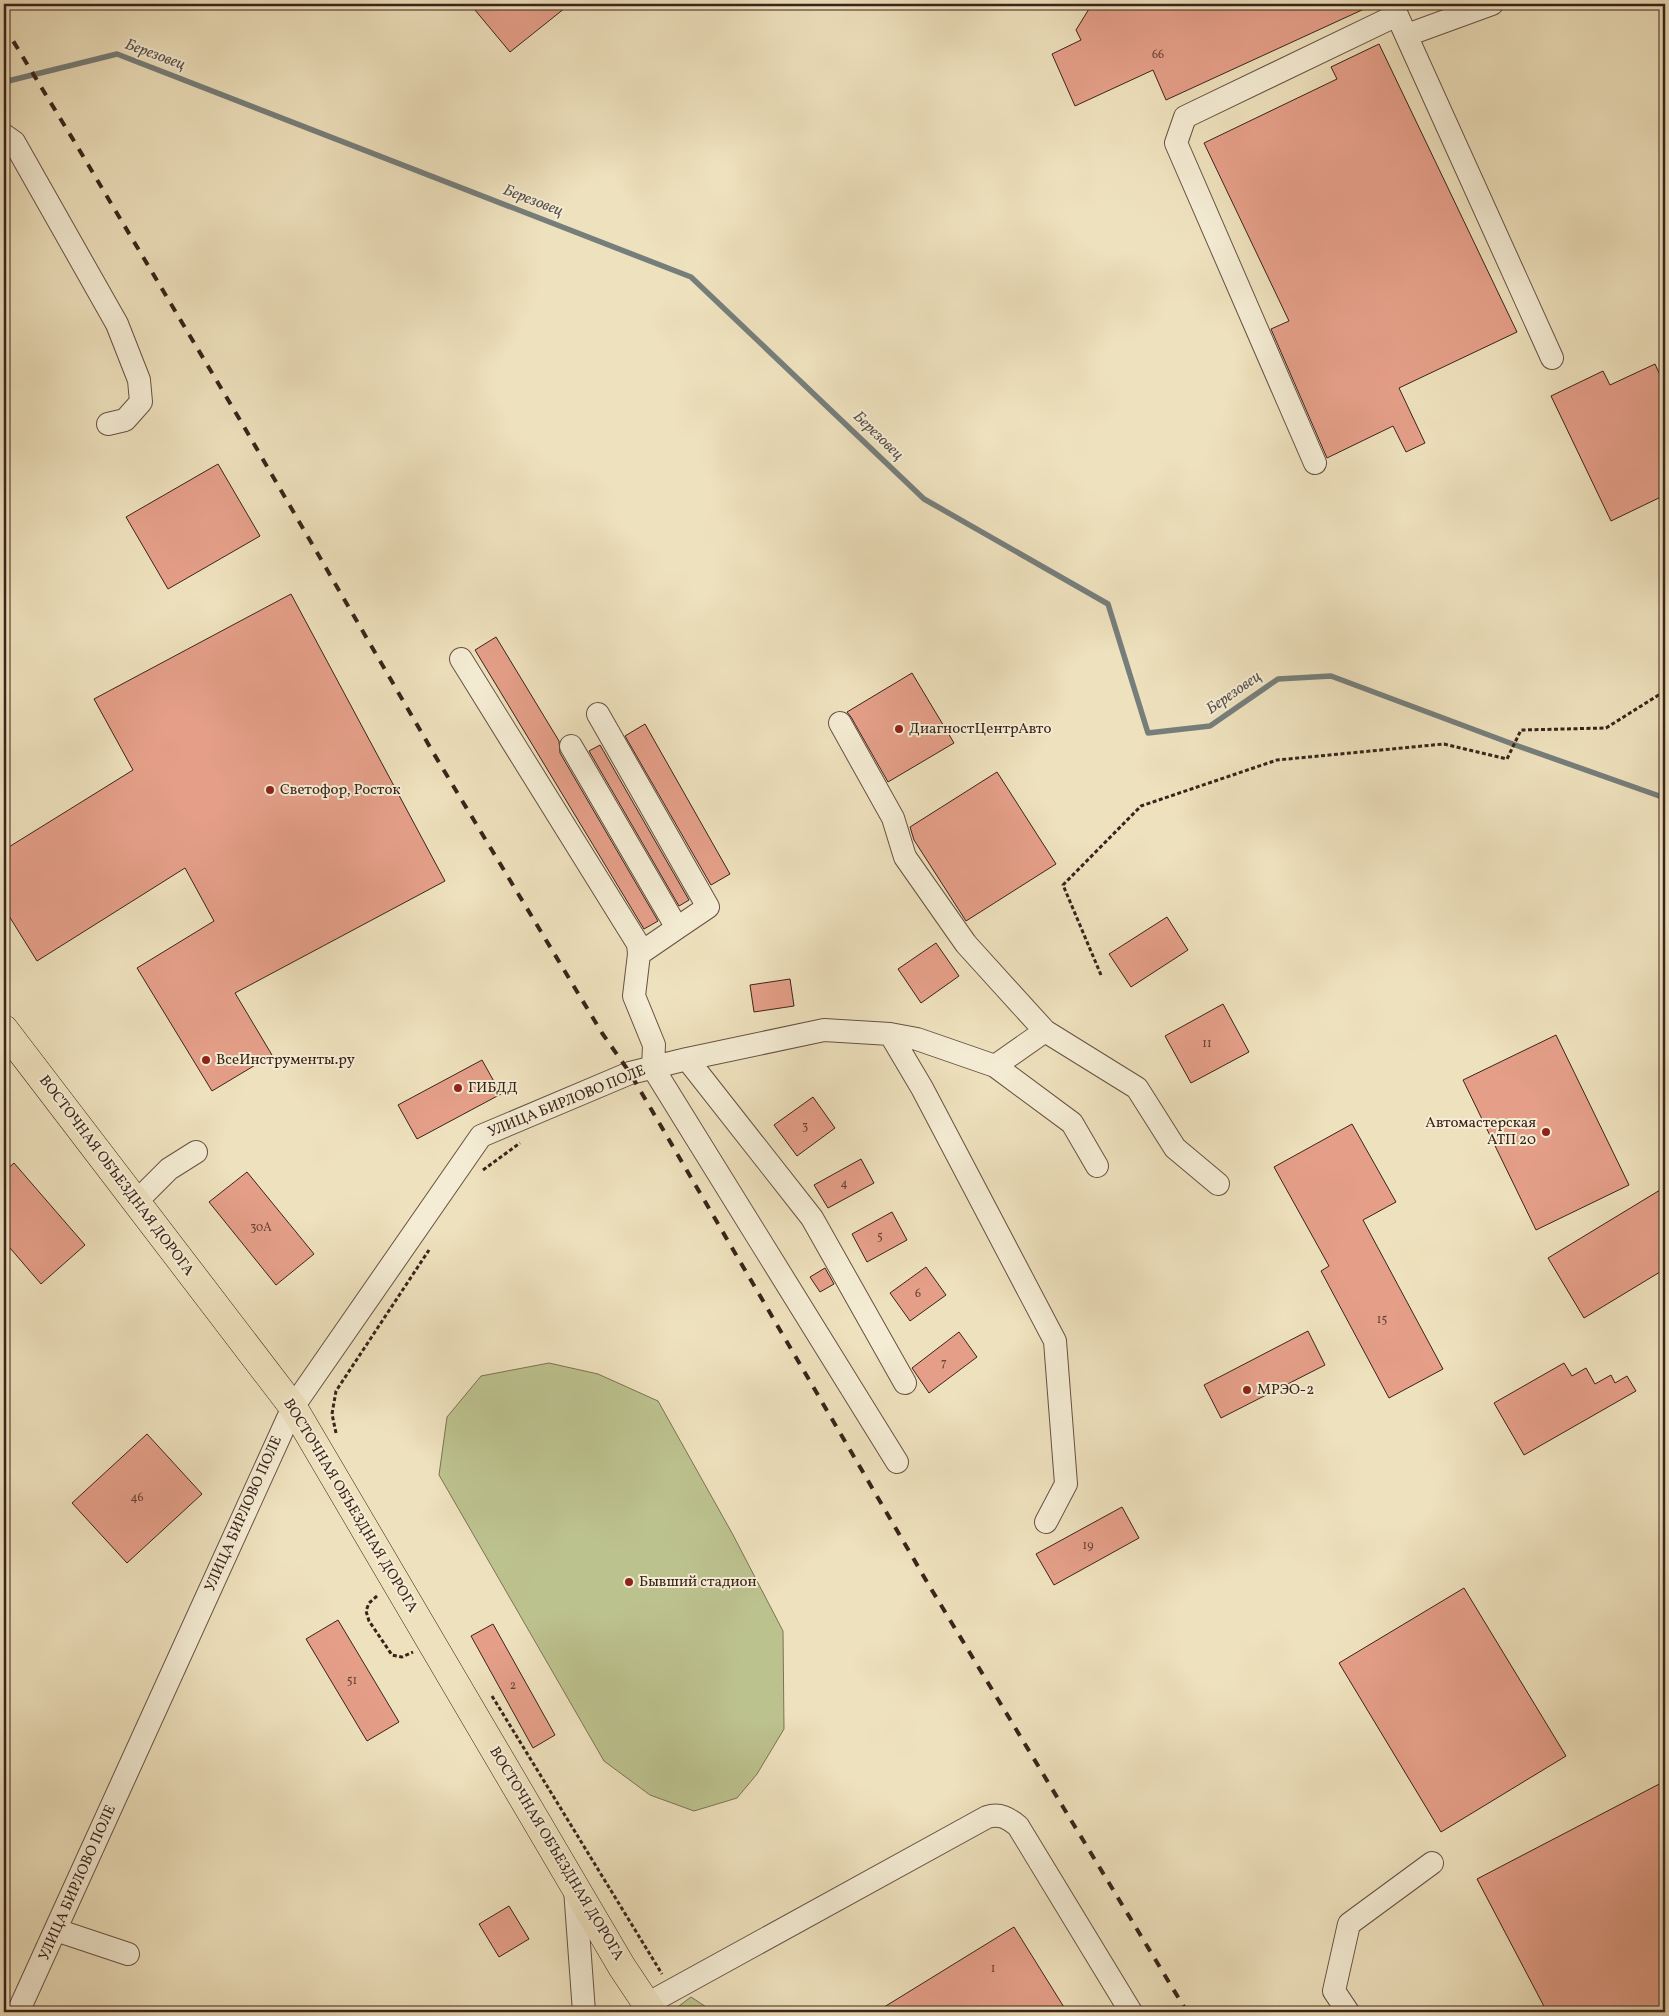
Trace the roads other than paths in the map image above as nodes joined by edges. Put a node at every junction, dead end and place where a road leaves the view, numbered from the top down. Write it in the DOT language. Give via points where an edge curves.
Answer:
graph roads {
  1 [pos="1492,4"];
  2 [pos="1395,9"];
  3 [pos="1407,35"];
  4 [pos="4,135"];
  5 [pos="1552,358"];
  6 [pos="108,424"];
  7 [pos="1315,463"];
  8 [pos="461,659"];
  9 [pos="598,714"];
  10 [pos="840,723"];
  11 [pos="571,746"];
  12 [pos="677,928"];
  13 [pos="639,954"];
  14 [pos="4,1029"];
  15 [pos="1045,1031"];
  16 [pos="890,1034"];
  17 [pos="687,1059"];
  18 [pos="995,1066"];
  19 [pos="653,1068"];
  20 [pos="196,1152"];
  21 [pos="1096,1166"];
  22 [pos="1218,1184"];
  23 [pos="136,1202"];
  24 [pos="905,1383"];
  25 [pos="292,1407"];
  26 [pos="897,1462"];
  27 [pos="1046,1522"];
  28 [pos="1432,1863"];
  29 [pos="575,1886"];
  30 [pos="56,1930"];
  31 [pos="128,1954"];
  32 [pos="650,2008"];
  33 [pos="18,2012"];
  34 [pos="584,2012"];
  35 [pos="1131,2012"];
  36 [pos="1348,2012"];
  1 -- 3 [label="street"];
  2 -- 3 [label="street"];
  2 -- 7 [label="street" via="1185,116 1176,143"];
  3 -- 5 [label="street"];
  4 -- 6 [label="street" via="14,142 117,324 139,380 141,402 125,420"];
  8 -- 13 [label="street" via="638,944"];
  9 -- 12 [label="street" via="708,907"];
  10 -- 15 [label="street" via="893,818 905,858 966,944"];
  11 -- 12 [label="street"];
  12 -- 13 [label="street"];
  13 -- 19 [label="street" via="634,996 654,1045"];
  14 -- 23 [label="main road, ВОСТОЧНАЯ ОБЪЕЗДНАЯ ДОРОГА"];
  15 -- 18 [label="street"];
  15 -- 22 [label="street" via="1137,1088 1175,1148"];
  16 -- 17 [label="street, УЛИЦА БИРЛОВО ПОЛЕ" via="824,1030"];
  16 -- 18 [label="street, УЛИЦА БИРЛОВО ПОЛЕ" via="917,1039"];
  16 -- 27 [label="street" via="922,1088 1055,1341 1066,1484"];
  17 -- 19 [label="street, УЛИЦА БИРЛОВО ПОЛЕ"];
  17 -- 24 [label="street" via="812,1218"];
  18 -- 21 [label="street, УЛИЦА БИРЛОВО ПОЛЕ" via="1072,1123"];
  19 -- 25 [label="street, УЛИЦА БИРЛОВО ПОЛЕ" via="630,1073 482,1136"];
  19 -- 26 [label="street"];
  20 -- 23 [label="street" via="169,1169"];
  23 -- 25 [label="main road, ВОСТОЧНАЯ ОБЪЕЗДНАЯ ДОРОГА"];
  25 -- 29 [label="main road, ВОСТОЧНАЯ ОБЪЕЗДНАЯ ДОРОГА"];
  25 -- 30 [label="street, УЛИЦА БИРЛОВО ПОЛЕ"];
  28 -- 36 [label="street" via="1349,1924 1334,1991"];
  29 -- 32 [label="main road, ВОСТОЧНАЯ ОБЪЕЗДНАЯ ДОРОГА"];
  29 -- 34 [label="street"];
  30 -- 31 [label="street"];
  30 -- 33 [label="street, УЛИЦА БИРЛОВО ПОЛЕ"];
  32 -- 35 [label="street" via="672,1989 996,1814 1018,1826"];
}
